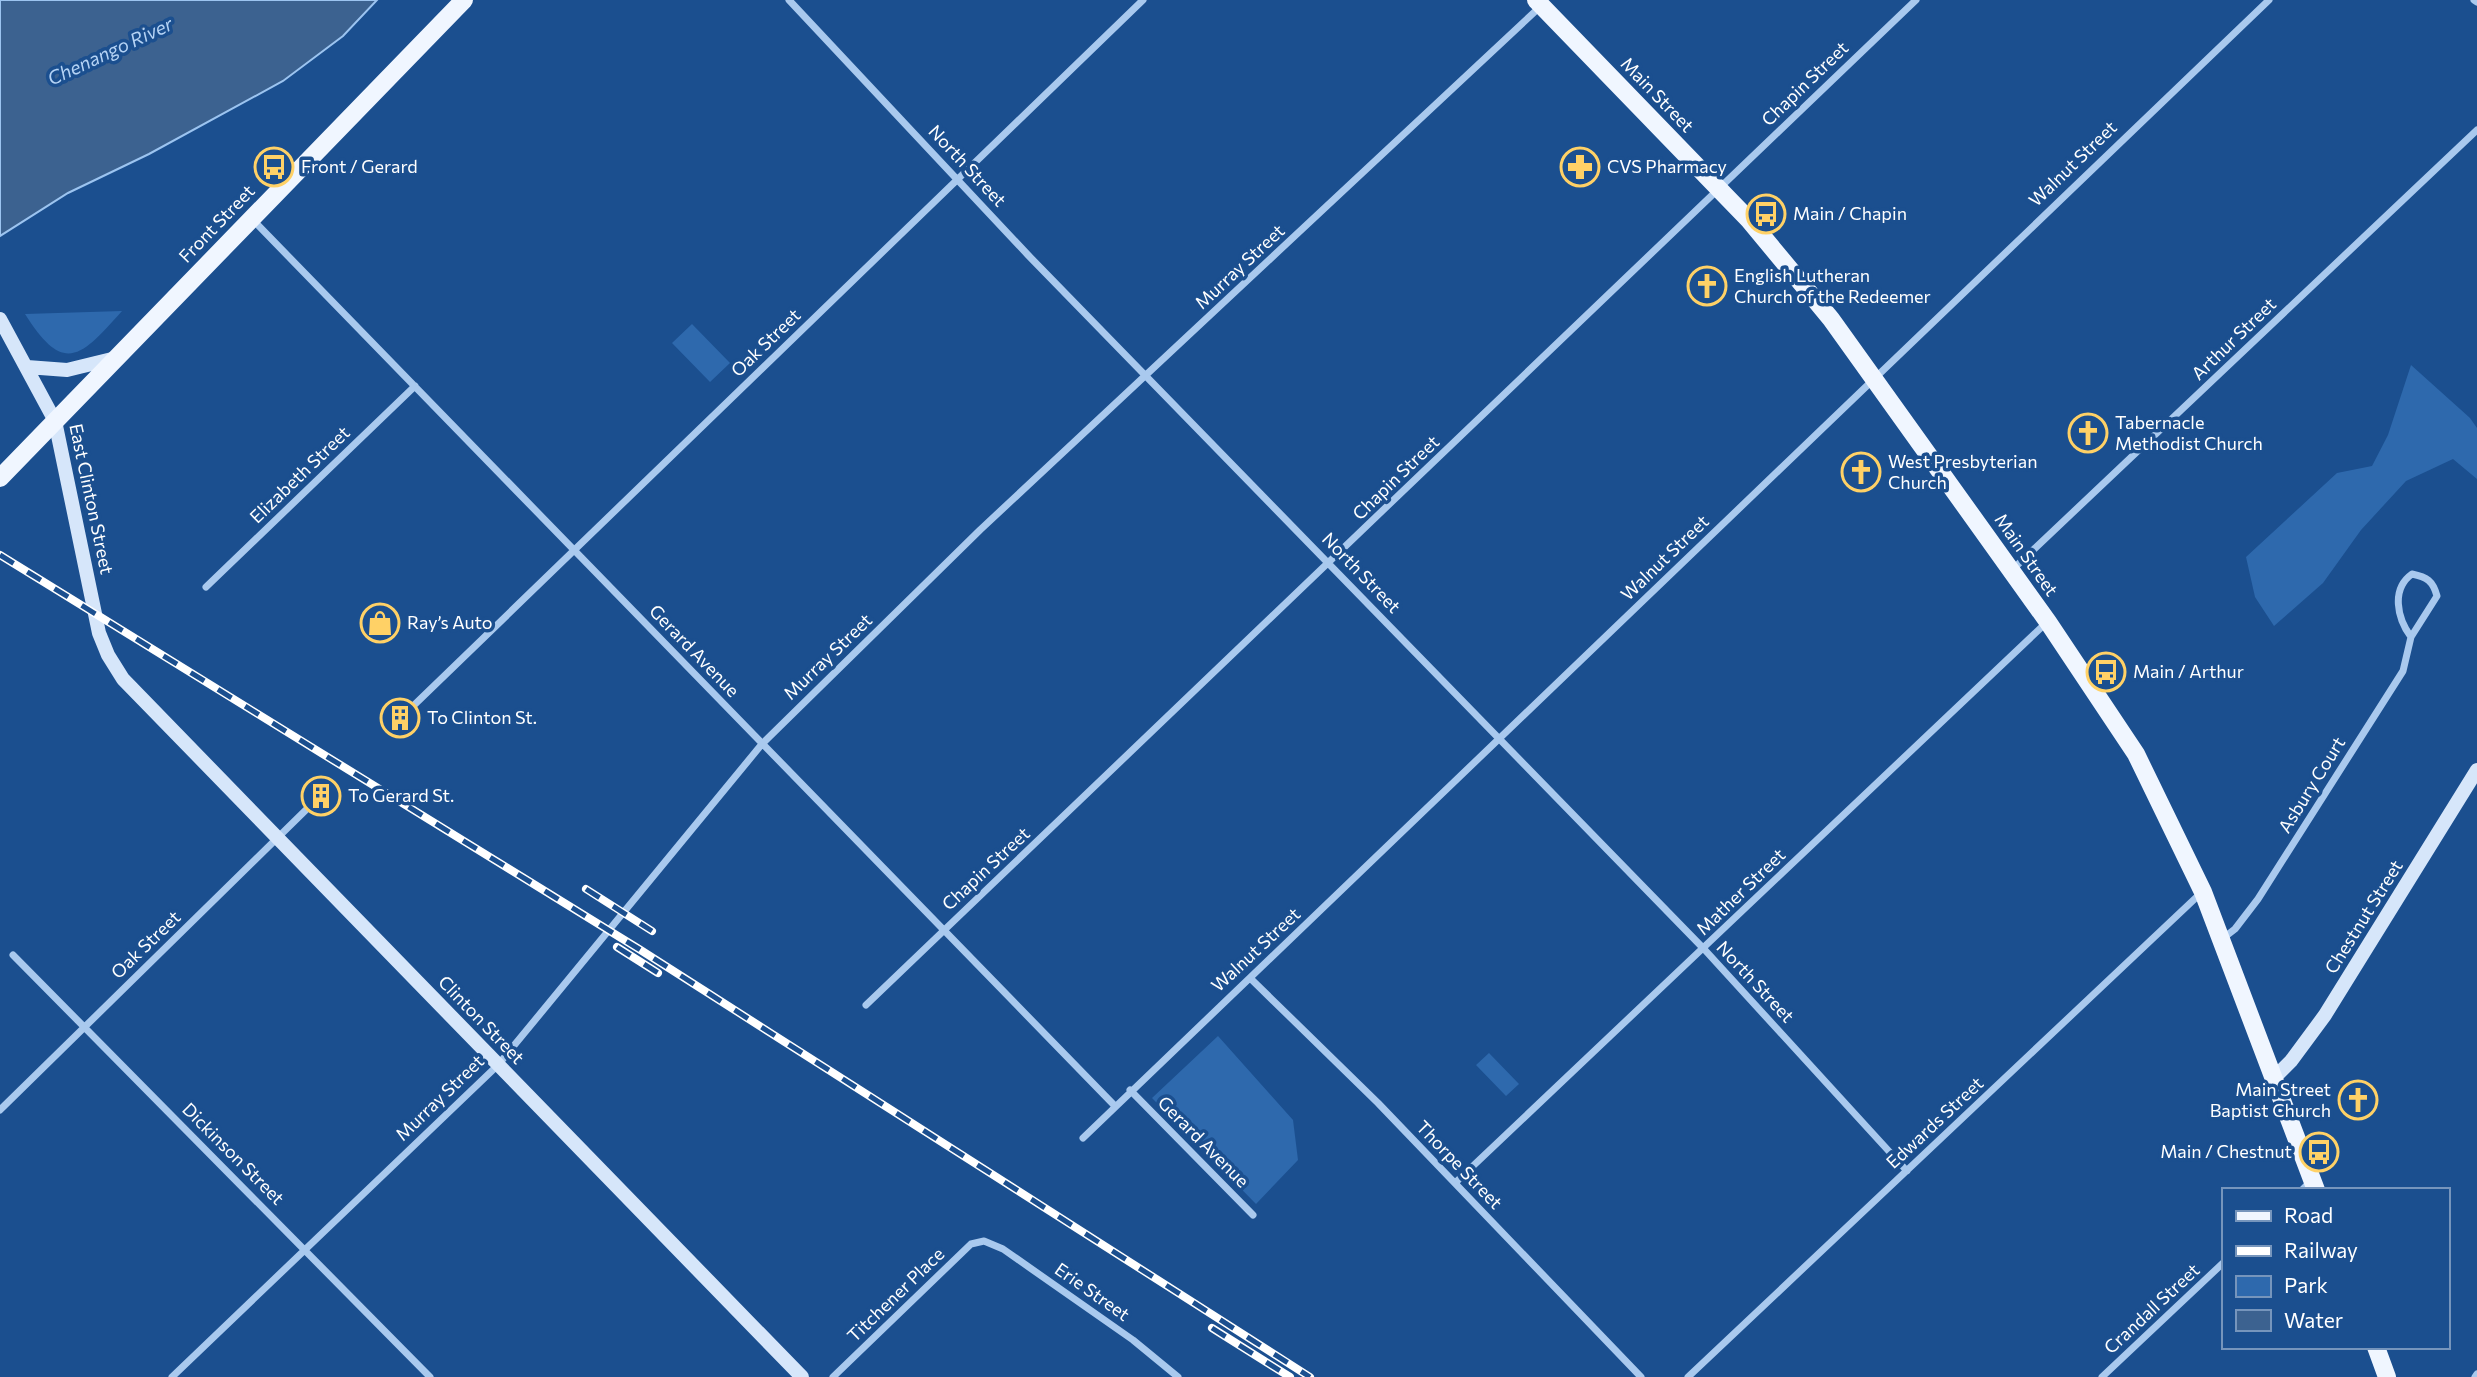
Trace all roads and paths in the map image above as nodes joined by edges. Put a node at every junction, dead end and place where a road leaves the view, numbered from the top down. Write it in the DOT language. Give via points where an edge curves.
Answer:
graph roads {
  1 [pos="464,0"];
  2 [pos="789,0"];
  3 [pos="1143,0"];
  4 [pos="1916,0"];
  5 [pos="2269,0"];
  6 [pos="1542,2"];
  7 [pos="2477,130"];
  8 [pos="959,178"];
  9 [pos="1718,188"];
  10 [pos="251,219"];
  11 [pos="0,319"];
  12 [pos="116,358"];
  13 [pos="27,367"];
  14 [pos="1148,374"];
  15 [pos="1874,377"];
  16 [pos="415,386"];
  17 [pos="55,421"];
  18 [pos="0,478"];
  19 [pos="574,550"];
  20 [pos="1330,563"];
  21 [pos="2012,571"];
  22 [pos="206,587"];
  23 [pos="2048,622"];
  24 [pos="2411,637"];
  25 [pos="132,691"];
  26 [pos="410,709"];
  27 [pos="1499,741"];
  28 [pos="762,744"];
  29 [pos="2477,770"];
  30 [pos="314,802"];
  31 [pos="278,838"];
  32 [pos="2203,892"];
  33 [pos="945,929"];
  34 [pos="2222,939"];
  35 [pos="1704,949"];
  36 [pos="13,955"];
  37 [pos="1250,978"];
  38 [pos="866,1005"];
  39 [pos="85,1027"];
  40 [pos="498,1065"];
  41 [pos="2274,1077"];
  42 [pos="1130,1090"];
  43 [pos="1114,1105"];
  44 [pos="0,1110"];
  45 [pos="1083,1138"];
  46 [pos="1907,1171"];
  47 [pos="1455,1183"];
  48 [pos="2310,1186"];
  49 [pos="1253,1215"];
  50 [pos="984,1241"];
  51 [pos="304,1248"];
  52 [pos="2222,1264"];
  53 [pos="2377,1349"];
  54 [pos="172,1377"];
  55 [pos="430,1377"];
  56 [pos="802,1377"];
  57 [pos="832,1377"];
  58 [pos="1178,1377"];
  59 [pos="1642,1377"];
  60 [pos="1688,1377"];
  61 [pos="2102,1377"];
  62 [pos="2387,1377"];
  1 -- 10 [label="main road, Front Street"];
  2 -- 8 [label="street, North Street"];
  3 -- 8 [label="street, Oak Street"];
  4 -- 9 [label="street, Chapin Street"];
  5 -- 15 [label="street, Walnut Street"];
  6 -- 9 [label="main road, Main Street"];
  6 -- 14 [label="street, Murray Street"];
  7 -- 21 [label="street, Arthur Street"];
  8 -- 14 [label="street, North Street" via="1028,255"];
  8 -- 19 [label="street, Oak Street"];
  9 -- 15 [label="main road, Main Street" via="1831,318"];
  9 -- 20 [label="street, Chapin Street"];
  10 -- 12 [label="main road, Front Street"];
  10 -- 16 [label="street, Gerard Avenue"];
  11 -- 13 [label="street, East Clinton Street"];
  12 -- 13 [label="street" via="67,370"];
  12 -- 17 [label="main road, Front Street"];
  13 -- 17 [label="street, East Clinton Street"];
  14 -- 20 [label="street, North Street"];
  14 -- 28 [label="street, Murray Street" via="979,530"];
  15 -- 21 [label="main road, Main Street"];
  15 -- 27 [label="street, Walnut Street"];
  16 -- 19 [label="street, Gerard Avenue"];
  16 -- 22 [label="street, Elizabeth Street"];
  17 -- 18 [label="main road, Front Street"];
  17 -- 25 [label="street, East Clinton Street" via="99,633"];
  19 -- 26 [label="street, Oak Street"];
  19 -- 28 [label="street, Gerard Avenue"];
  20 -- 27 [label="street, North Street"];
  20 -- 33 [label="street, Chapin Street"];
  21 -- 23 [label="main road, Main Street"];
  23 -- 32 [label="main road, Main Street" via="2136,754"];
  23 -- 35 [label="street, Mather Street"];
  24 -- 24 [label="street" via="2437,596 2426,577 2412,574 2402,581 2396,597"];
  24 -- 34 [label="street, Asbury Court" via="2403,671 2258,899"];
  25 -- 31 [label="street, Clinton Street"];
  27 -- 35 [label="street, North Street"];
  27 -- 37 [label="street, Walnut Street"];
  28 -- 33 [label="street, Gerard Avenue"];
  28 -- 40 [label="street, Murray Street"];
  29 -- 41 [label="street, Chestnut Street" via="2325,1015"];
  30 -- 31 [label="street, Oak Street"];
  31 -- 39 [label="street, Oak Street"];
  31 -- 40 [label="street, Clinton Street"];
  32 -- 34 [label="main road, Main Street"];
  32 -- 46 [label="street, Edwards Street"];
  33 -- 38 [label="street, Chapin Street"];
  33 -- 43 [label="street, Gerard Avenue"];
  34 -- 41 [label="main road, Main Street"];
  35 -- 46 [label="street, North Street"];
  35 -- 47 [label="street, Mather Street"];
  36 -- 39 [label="street, Dickinson Street"];
  37 -- 42 [label="street, Walnut Street"];
  37 -- 47 [label="street, Thorpe Street"];
  39 -- 44 [label="street, Oak Street"];
  39 -- 51 [label="street, Dickinson Street"];
  40 -- 51 [label="street, Murray Street"];
  40 -- 56 [label="street, Clinton Street"];
  41 -- 48 [label="main road, Main Street"];
  42 -- 43 [label="street, Walnut Street"];
  42 -- 49 [label="street, Gerard Avenue"];
  43 -- 45 [label="street, Walnut Street"];
  46 -- 60 [label="street, Edwards Street"];
  47 -- 59 [label="street, Thorpe Street"];
  50 -- 57 [label="street, Titchener Place" via="971,1244"];
  50 -- 58 [label="street, Erie Street" via="1068,1294"];
  51 -- 54 [label="street, Murray Street"];
  51 -- 55 [label="street, Dickinson Street"];
  52 -- 61 [label="street, Crandall Street"];
  53 -- 62 [label="main road"];
}
